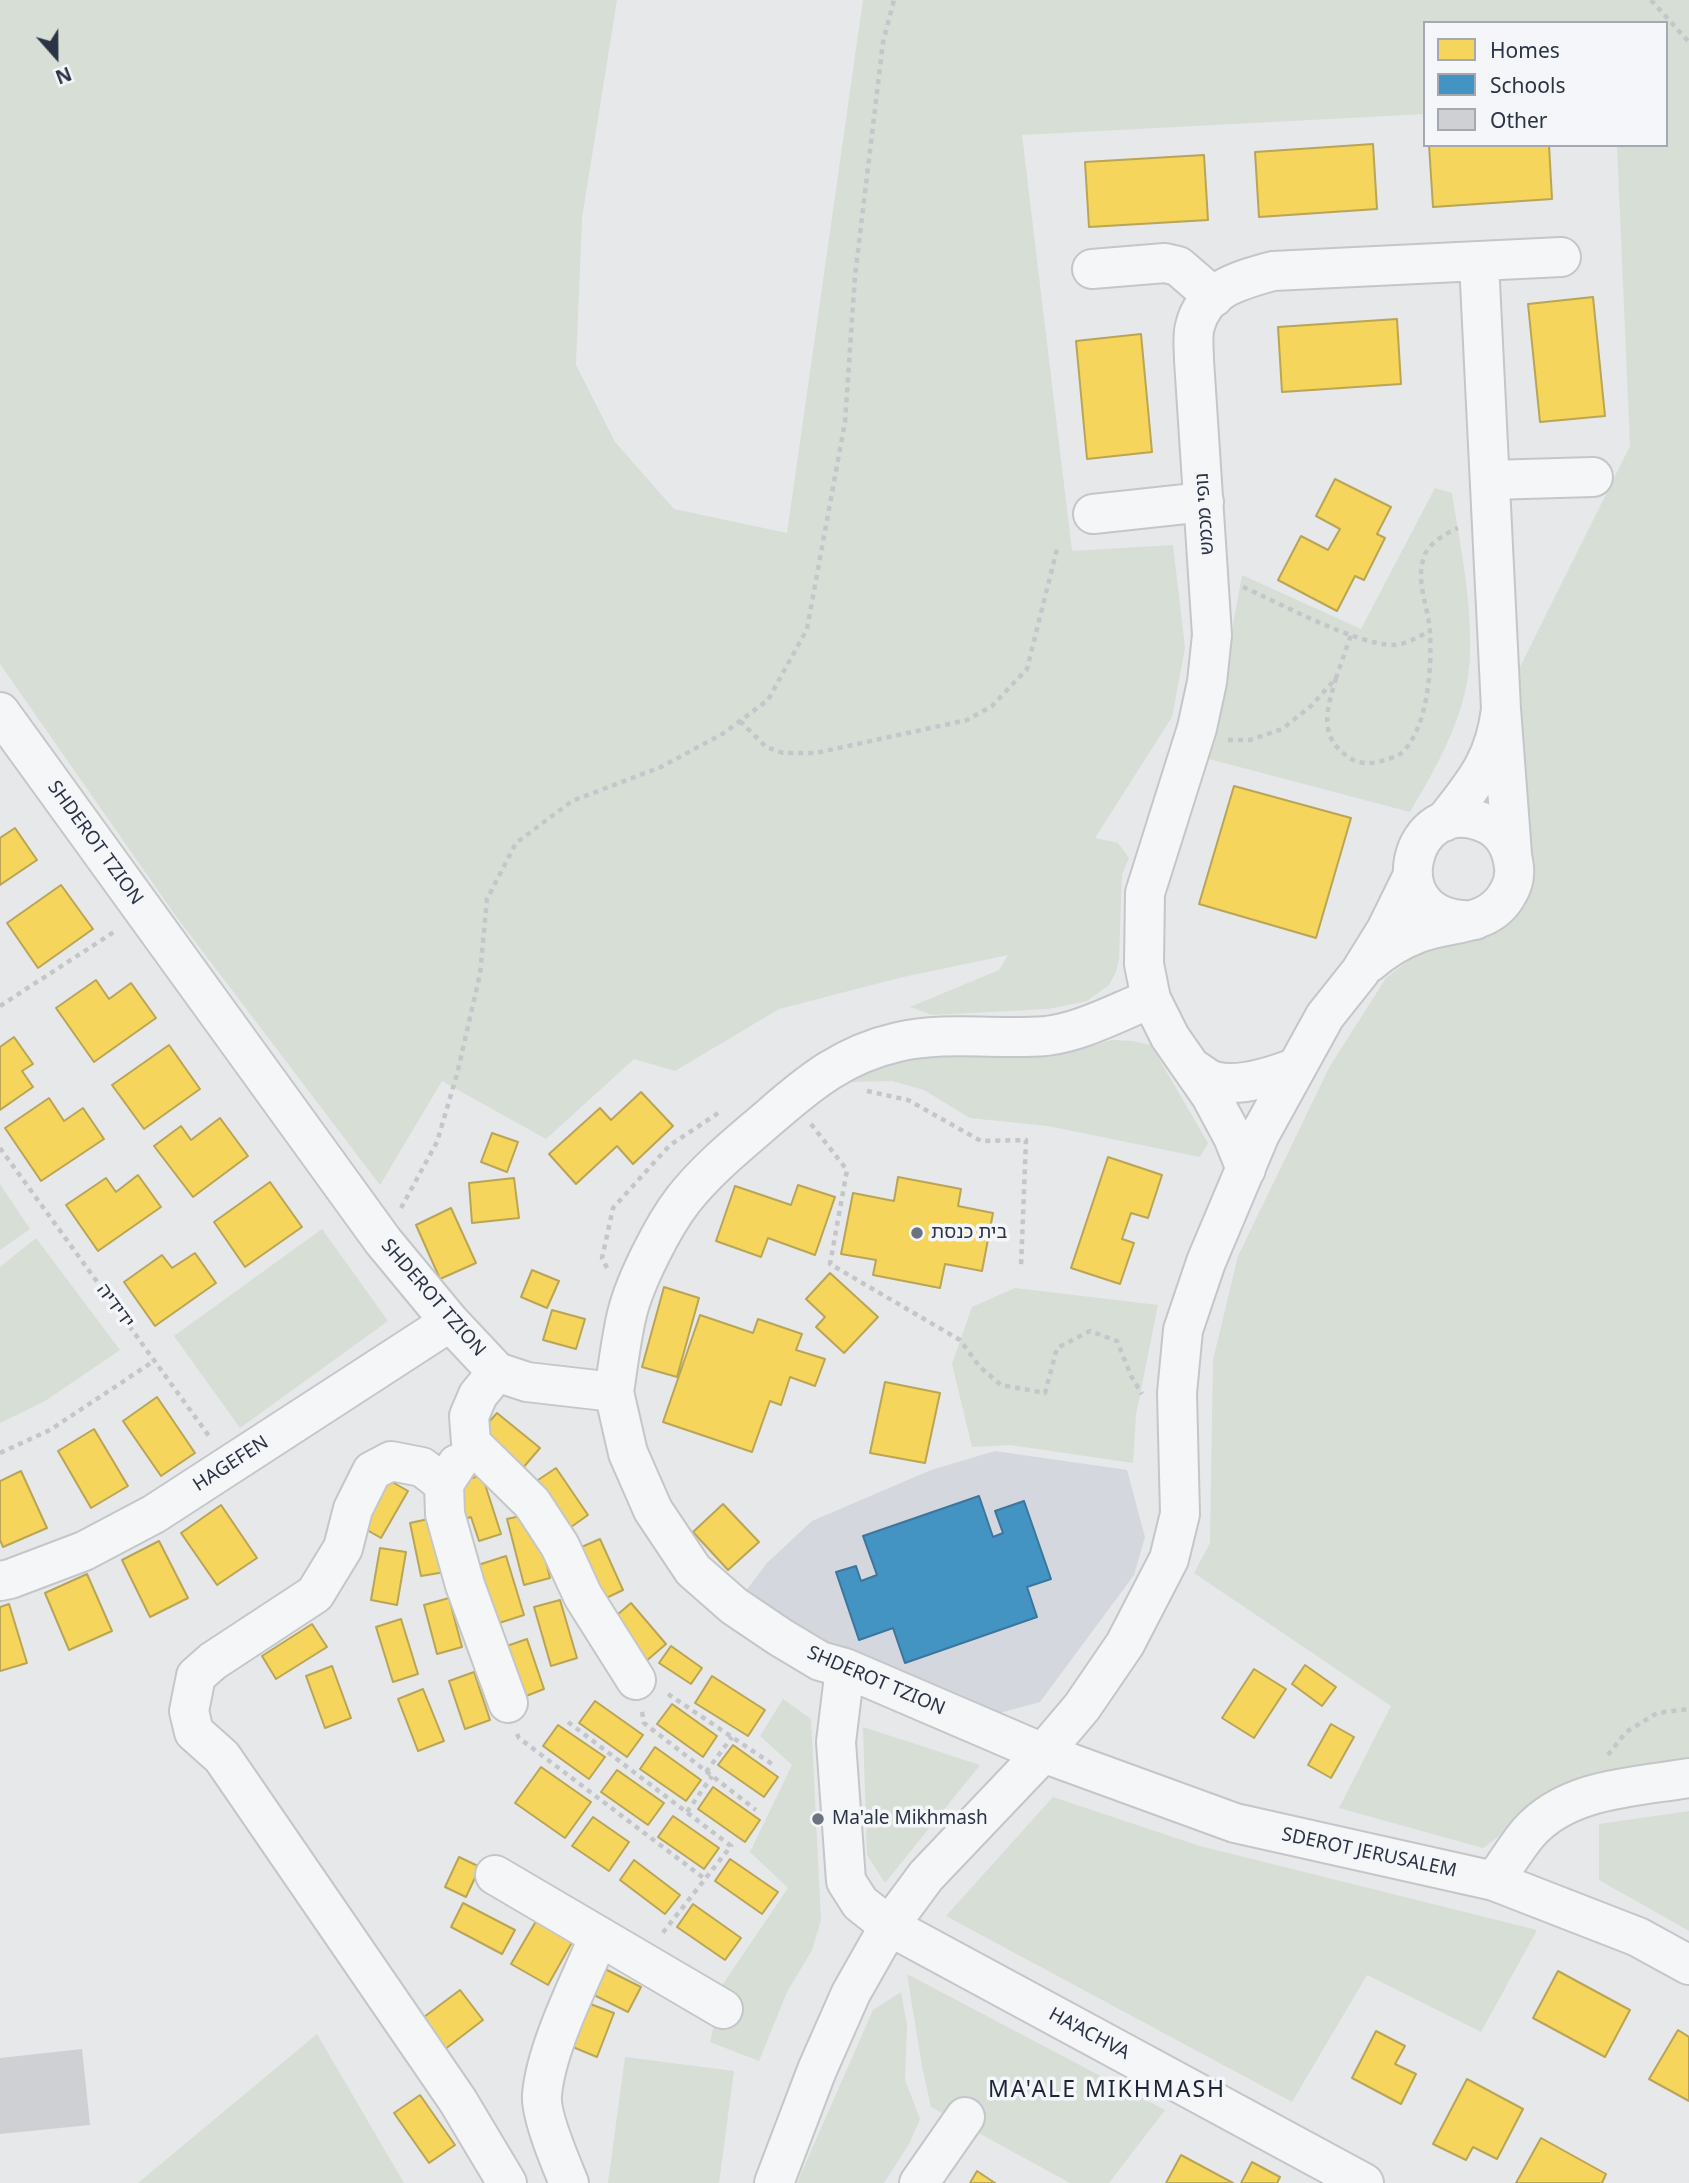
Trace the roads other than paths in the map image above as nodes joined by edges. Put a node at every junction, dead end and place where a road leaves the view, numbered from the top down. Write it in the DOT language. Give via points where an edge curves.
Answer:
graph roads {
  1 [pos="1561,257"];
  2 [pos="1479,262"];
  3 [pos="1092,269"];
  4 [pos="1214,297"];
  5 [pos="1593,477"];
  6 [pos="1490,480"];
  7 [pos="1204,502"];
  8 [pos="1093,514"];
  9 [pos="1501,709"];
  10 [pos="0,712"];
  11 [pos="1444,822"];
  12 [pos="1512,854"];
  13 [pos="1412,877"];
  14 [pos="1475,920"];
  15 [pos="1360,972"];
  16 [pos="1151,999"];
  17 [pos="1297,1067"];
  18 [pos="1194,1069"];
  19 [pos="1246,1169"];
  20 [pos="450,1322"];
  21 [pos="498,1372"];
  22 [pos="614,1392"];
  23 [pos="471,1443"];
  24 [pos="444,1484"];
  25 [pos="0,1581"];
  26 [pos="845,1668"];
  27 [pos="636,1680"];
  28 [pos="508,1703"];
  29 [pos="1043,1753"];
  30 [pos="1689,1778"];
  31 [pos="495,1875"];
  32 [pos="1494,1881"];
  33 [pos="889,1926"];
  34 [pos="599,1937"];
  35 [pos="1689,1965"];
  36 [pos="723,2009"];
  37 [pos="965,2117"];
  38 [pos="507,2183"];
  39 [pos="569,2183"];
  40 [pos="774,2183"];
  41 [pos="919,2183"];
  42 [pos="1364,2183"];
  1 -- 2 [label="street, נופי מכמש"];
  2 -- 4 [label="street, נופי מכמש" via="1273,271 1245,279"];
  2 -- 6 [label="street"];
  3 -- 4 [label="street" via="1165,263 1178,266"];
  4 -- 7 [label="street, נופי מכמש" via="1203,304 1194,328"];
  5 -- 6 [label="street"];
  6 -- 9 [label="street"];
  7 -- 8 [label="street"];
  7 -- 16 [label="street, נופי מכמש" via="1212,635 1198,728 1145,893 1144,964"];
  9 -- 11 [label="street" via="1485,767"];
  9 -- 12 [label="street"];
  10 -- 20 [label="street, SHDEROT TZION" via="383,1241"];
  11 -- 12 [label="street" via="1460,818 1493,827"];
  11 -- 13 [label="street" via="1418,844"];
  12 -- 14 [label="street" via="1511,888 1490,914"];
  13 -- 14 [label="street" via="1427,907 1441,917"];
  13 -- 15 [label="street"];
  14 -- 15 [label="street" via="1420,932 1385,949"];
  15 -- 17 [label="street" via="1325,1017"];
  16 -- 18 [label="street, נופי מכמש" via="1170,1037"];
  16 -- 22 [label="street" via="1071,1031 900,1041 835,1065 722,1158 684,1199 628,1310"];
  17 -- 18 [label="street" via="1266,1079 1237,1082 1213,1081"];
  17 -- 19 [label="street"];
  18 -- 19 [label="street, נופי מכמש"];
  19 -- 29 [label="street" via="1183,1330 1177,1394 1180,1514 1169,1559 1125,1644 1082,1707"];
  20 -- 21 [label="street, SHDEROT TZION"];
  20 -- 25 [label="street, HAGEFEN" via="154,1514 84,1551"];
  21 -- 22 [label="street, SHDEROT TZION" via="527,1382"];
  21 -- 23 [label="street" via="478,1395 469,1416"];
  22 -- 26 [label="street, SHDEROT TZION" via="628,1453 653,1510 693,1570 734,1606 780,1637 820,1661"];
  23 -- 24 [label="street"];
  23 -- 27 [label="street" via="533,1503 583,1596"];
  24 -- 28 [label="street" via="445,1514 465,1586"];
  24 -- 38 [label="street" via="422,1467 391,1461 372,1471 343,1548 315,1594 196,1676 189,1711 194,1732 222,1757 458,2101"];
  26 -- 29 [label="street, SHDEROT TZION"];
  26 -- 33 [label="street, HA'ACHVA" via="836,1742 846,1881 860,1903"];
  29 -- 32 [label="street, SDEROT JERUSALEM" via="1235,1823"];
  29 -- 33 [label="street" via="926,1876"];
  30 -- 32 [label="street" via="1594,1794 1556,1809 1529,1832"];
  31 -- 34 [label="street"];
  32 -- 35 [label="street, SDEROT JERUSALEM" via="1638,1937"];
  33 -- 40 [label="street" via="851,1993"];
  33 -- 42 [label="street, HA'ACHVA"];
  34 -- 36 [label="street"];
  34 -- 39 [label="street" via="554,2043 541,2097"];
  37 -- 41 [label="street"];
}
